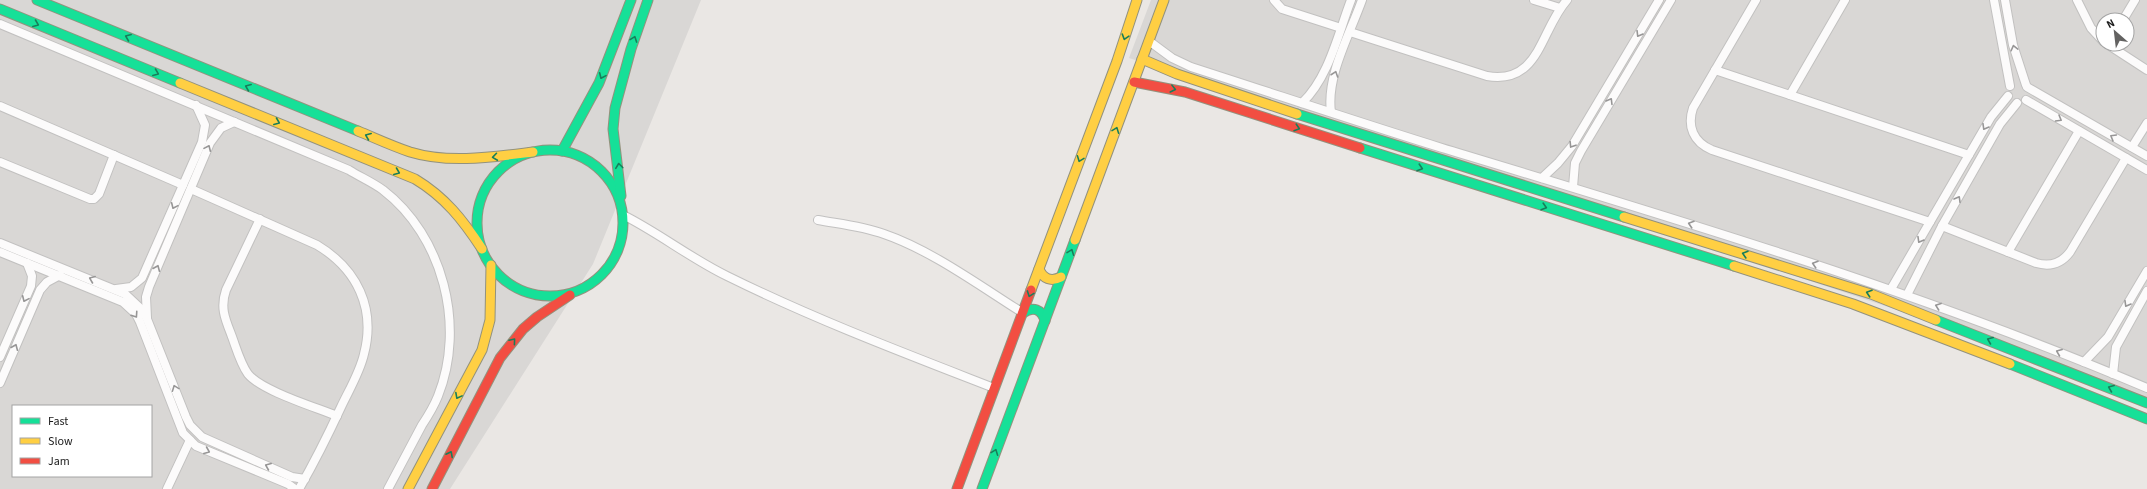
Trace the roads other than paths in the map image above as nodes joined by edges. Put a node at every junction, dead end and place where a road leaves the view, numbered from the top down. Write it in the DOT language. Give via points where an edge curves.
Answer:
graph roads {
  1 [pos="37,0"];
  2 [pos="631,0"];
  3 [pos="648,0"];
  4 [pos="1137,0"];
  5 [pos="1164,0"];
  6 [pos="1274,0"];
  7 [pos="1351,0"];
  8 [pos="1362,0"];
  9 [pos="1534,0"];
  10 [pos="1567,0"];
  11 [pos="1659,0"];
  12 [pos="1670,0"];
  13 [pos="1756,0"];
  14 [pos="1845,0"];
  15 [pos="1994,0"];
  16 [pos="2005,0"];
  17 [pos="2077,0"];
  18 [pos="2135,0"];
  19 [pos="1560,8"];
  20 [pos="0,9"];
  21 [pos="2128,12"];
  22 [pos="0,24"];
  23 [pos="1341,28"];
  24 [pos="1350,32"];
  25 [pos="2095,32"];
  26 [pos="1149,41"];
  27 [pos="2120,52"];
  28 [pos="1142,59"];
  29 [pos="1715,70"];
  30 [pos="2147,70"];
  31 [pos="1134,82"];
  32 [pos="2010,86"];
  33 [pos="2026,86"];
  34 [pos="1790,96"];
  35 [pos="2008,96"];
  36 [pos="2026,100"];
  37 [pos="1302,103"];
  38 [pos="2017,103"];
  39 [pos="196,105"];
  40 [pos="0,106"];
  41 [pos="1331,112"];
  42 [pos="234,122"];
  43 [pos="2147,123"];
  44 [pos="2079,131"];
  45 [pos="2132,147"];
  46 [pos="562,151"];
  47 [pos="533,152"];
  48 [pos="1969,155"];
  49 [pos="114,156"];
  50 [pos="2147,156"];
  51 [pos="2126,158"];
  52 [pos="0,162"];
  53 [pos="2147,170"];
  54 [pos="1542,178"];
  55 [pos="1527,186"];
  56 [pos="187,187"];
  57 [pos="1573,187"];
  58 [pos="1522,200"];
  59 [pos="622,210"];
  60 [pos="260,219"];
  61 [pos="818,220"];
  62 [pos="1930,222"];
  63 [pos="1942,226"];
  64 [pos="0,243"];
  65 [pos="482,249"];
  66 [pos="0,252"];
  67 [pos="2008,252"];
  68 [pos="27,262"];
  69 [pos="492,265"];
  70 [pos="1039,268"];
  71 [pos="2147,271"];
  72 [pos="60,275"];
  73 [pos="1061,277"];
  74 [pos="115,289"];
  75 [pos="1891,289"];
  76 [pos="576,290"];
  77 [pos="2147,291"];
  78 [pos="1907,295"];
  79 [pos="1023,313"];
  80 [pos="147,319"];
  81 [pos="2118,319"];
  82 [pos="1045,321"];
  83 [pos="2127,325"];
  84 [pos="0,357"];
  85 [pos="2084,362"];
  86 [pos="2063,369"];
  87 [pos="2113,374"];
  88 [pos="0,383"];
  89 [pos="476,383"];
  90 [pos="2057,384"];
  91 [pos="994,388"];
  92 [pos="2147,388"];
  93 [pos="2147,403"];
  94 [pos="337,416"];
  95 [pos="2147,419"];
  96 [pos="190,440"];
  97 [pos="305,479"];
  98 [pos="167,489"];
  99 [pos="295,489"];
  100 [pos="299,489"];
  101 [pos="388,489"];
  102 [pos="408,489"];
  103 [pos="432,489"];
  104 [pos="957,489"];
  105 [pos="982,489"];
  47 -- 1 [label="street, one-way" via="480,159 434,157 410,152"];
  2 -- 46 [label="street, one-way" via="599,83"];
  59 -- 3 [label="street, one-way" via="613,129 615,108 630,49"];
  4 -- 70 [label="street, one-way" via="1117,61"];
  5 -- 26 [label="street"];
  6 -- 23 [label="street" via="1282,10"];
  7 -- 23 [label="street"];
  8 -- 24 [label="street"];
  9 -- 19 [label="street"];
  10 -- 19 [label="street"];
  11 -- 54 [label="street, one-way" via="1572,146"];
  57 -- 12 [label="street, one-way" via="1575,163 1580,152"];
  13 -- 29 [label="street"];
  14 -- 34 [label="street"];
  15 -- 32 [label="street"];
  33 -- 16 [label="street, one-way" via="2013,46"];
  17 -- 25 [label="street"];
  18 -- 21 [label="street"];
  19 -- 24 [label="street" via="1532,60 1517,74 1507,77 1487,76"];
  20 -- 65 [label="street, one-way" via="415,179 430,187 454,208"];
  22 -- 39 [label="street"];
  23 -- 37 [label="street" via="1322,76 1314,91"];
  41 -- 24 [label="street, one-way" via="1331,86"];
  26 -- 28 [label="street"];
  26 -- 37 [label="street" via="1172,58 1191,67"];
  27 -- 30 [label="street"];
  28 -- 31 [label="street"];
  28 -- 55 [label="street" via="1177,74 1293,113"];
  29 -- 34 [label="street"];
  29 -- 62 [label="street" via="1690,115 1694,136 1705,147"];
  31 -- 58 [label="street, one-way" via="1185,92"];
  73 -- 31 [label="street, one-way"];
  32 -- 33 [label="street" via="2017,82"];
  32 -- 35 [label="street"];
  33 -- 36 [label="street" via="2029,94"];
  45 -- 33 [label="street, one-way"];
  34 -- 48 [label="street"];
  35 -- 38 [label="street"];
  35 -- 48 [label="street, one-way" via="1991,117"];
  36 -- 38 [label="street"];
  36 -- 44 [label="street, one-way"];
  37 -- 41 [label="street"];
  63 -- 38 [label="street, one-way" via="2000,124"];
  39 -- 42 [label="street"];
  39 -- 56 [label="street" via="204,120 205,131"];
  40 -- 49 [label="street"];
  41 -- 54 [label="street"];
  56 -- 42 [label="street, one-way" via="214,136 221,128"];
  42 -- 101 [label="street" via="349,170 383,190 421,231 439,268 449,322 447,365 438,396"];
  43 -- 45 [label="street"];
  44 -- 51 [label="street"];
  44 -- 67 [label="street"];
  45 -- 50 [label="street"];
  46 -- 47 [label="street"];
  46 -- 59 [label="street" via="584,158 603,172 614,188"];
  47 -- 65 [label="street" via="508,164 488,185 480,202 478,216"];
  48 -- 62 [label="street"];
  49 -- 52 [label="street" via="97,196 90,199"];
  49 -- 56 [label="street"];
  51 -- 53 [label="street"];
  51 -- 67 [label="street" via="2065,258 2051,265 2044,265"];
  54 -- 57 [label="street"];
  55 -- 58 [label="street"];
  86 -- 55 [label="street, one-way" via="1871,294"];
  56 -- 60 [label="street"];
  56 -- 74 [label="street, one-way" via="142,278 131,287"];
  80 -- 56 [label="street, one-way" via="146,297 149,287"];
  75 -- 57 [label="street, one-way"];
  58 -- 90 [label="street, one-way" via="1853,304"];
  59 -- 76 [label="street" via="622,234 612,260 600,275"];
  59 -- 91 [label="street" via="674,247 786,304"];
  60 -- 94 [label="street" via="329,252 347,268 362,297 368,325 366,348"];
  60 -- 94 [label="street" via="226,290 223,303 224,314 240,356 248,374 259,383"];
  61 -- 79 [label="street" via="869,229 896,238 922,251"];
  62 -- 75 [label="street, one-way"];
  63 -- 67 [label="street"];
  63 -- 78 [label="street"];
  74 -- 64 [label="street, one-way"];
  65 -- 69 [label="street"];
  66 -- 68 [label="street"];
  68 -- 72 [label="street"];
  68 -- 84 [label="street, one-way" via="32,276 31,286"];
  69 -- 76 [label="street" via="504,279 530,292 558,295"];
  69 -- 89 [label="street" via="487,335"];
  70 -- 73 [label="street" via="1049,280"];
  70 -- 79 [label="street, one-way"];
  71 -- 81 [label="street, one-way"];
  88 -- 72 [label="street, one-way" via="40,290 47,282"];
  72 -- 96 [label="street, one-way" via="123,302 136,314 181,428"];
  73 -- 82 [label="street"];
  74 -- 80 [label="street" via="134,301"];
  75 -- 78 [label="street"];
  89 -- 76 [label="street, one-way" via="523,329"];
  77 -- 83 [label="street"];
  85 -- 78 [label="street, one-way"];
  79 -- 82 [label="street" via="1028,309 1038,310"];
  79 -- 91 [label="street"];
  97 -- 80 [label="street, one-way" via="209,441 195,432 186,417"];
  81 -- 83 [label="street"];
  81 -- 85 [label="street" via="2104,343"];
  105 -- 82 [label="street, one-way"];
  83 -- 87 [label="street" via="2114,353"];
  85 -- 87 [label="street"];
  86 -- 90 [label="street"];
  93 -- 86 [label="street, one-way"];
  87 -- 92 [label="street"];
  89 -- 102 [label="street, one-way"];
  103 -- 89 [label="street, one-way"];
  90 -- 95 [label="street"];
  91 -- 104 [label="street"];
  94 -- 97 [label="street"];
  96 -- 98 [label="street"];
  96 -- 99 [label="street, one-way" via="196,446"];
  97 -- 100 [label="street"];
}
